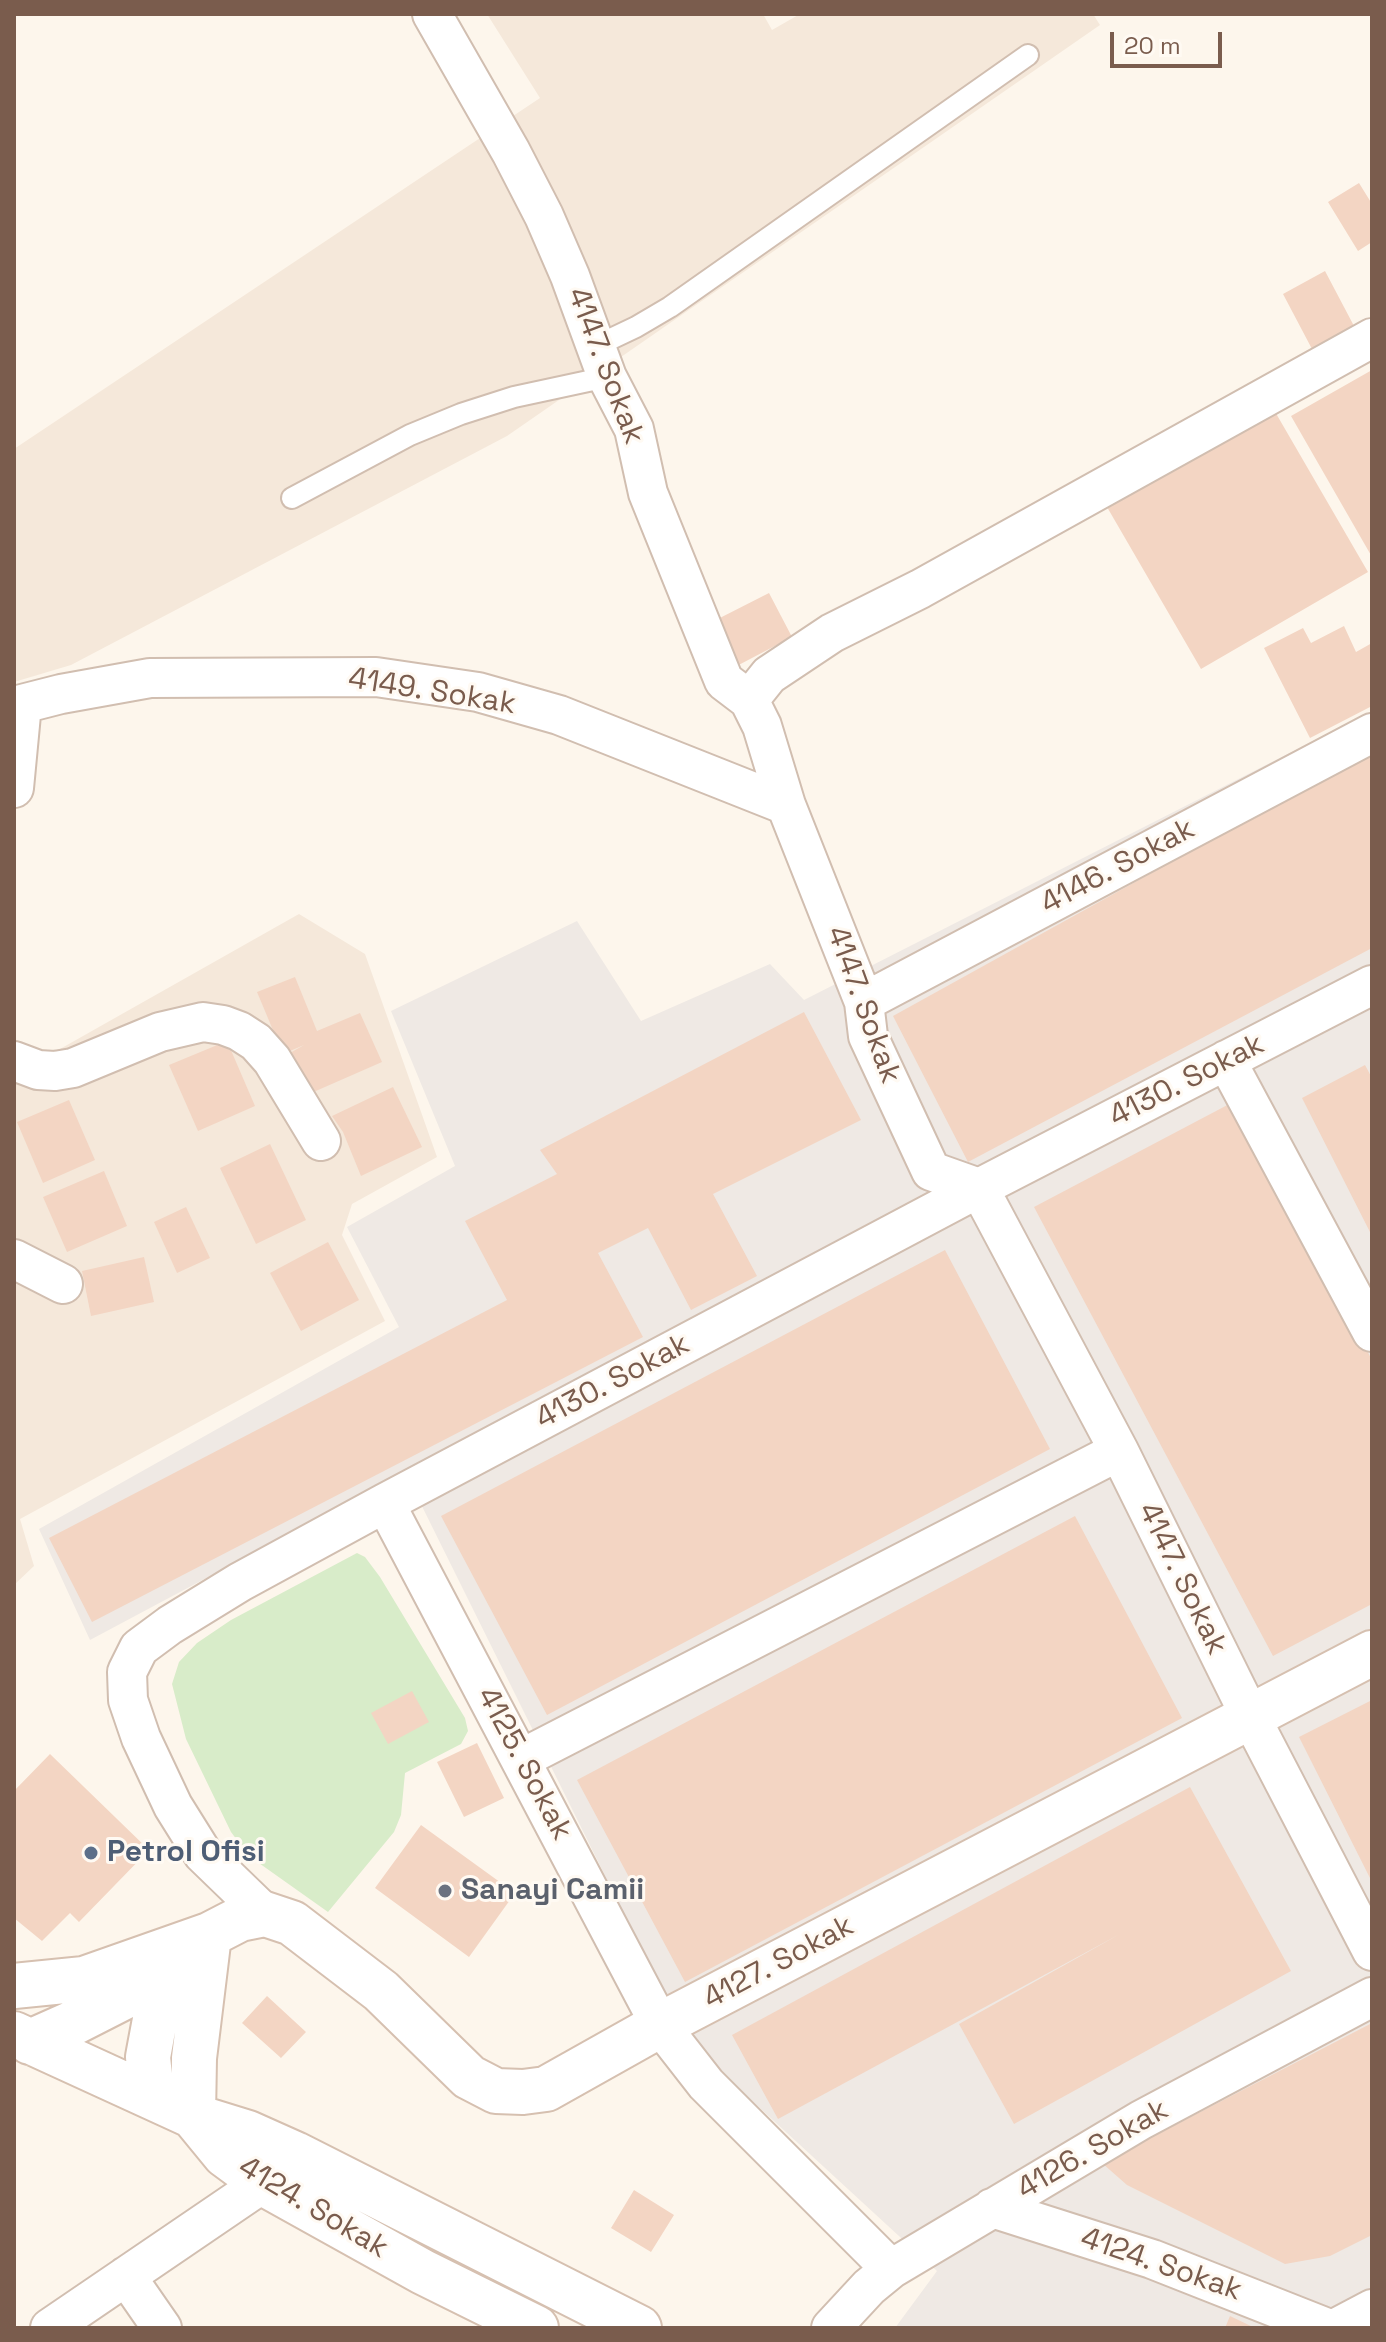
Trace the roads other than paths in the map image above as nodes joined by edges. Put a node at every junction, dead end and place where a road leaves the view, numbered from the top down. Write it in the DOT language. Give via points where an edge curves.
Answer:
graph roads {
  1 [pos="432,14"];
  2 [pos="1028,55"];
  3 [pos="1372,338"];
  4 [pos="601,361"];
  5 [pos="292,498"];
  6 [pos="749,700"];
  7 [pos="18,705"];
  8 [pos="1372,733"];
  9 [pos="14,788"];
  10 [pos="786,805"];
  11 [pos="1372,985"];
  12 [pos="864,1002"];
  13 [pos="1226,1060"];
  14 [pos="14,1061"];
  15 [pos="321,1141"];
  16 [pos="979,1188"];
  17 [pos="14,1259"];
  18 [pos="63,1284"];
  19 [pos="1372,1332"];
  20 [pos="1119,1451"];
  21 [pos="385,1503"];
  22 [pos="1372,1653"];
  23 [pos="1250,1716"];
  24 [pos="521,1759"];
  25 [pos="265,1914"];
  26 [pos="209,1935"];
  27 [pos="1372,1951"];
  28 [pos="14,1986"];
  29 [pos="1372,1997"];
  30 [pos="660,2025"];
  31 [pos="22,2038"];
  32 [pos="152,2097"];
  33 [pos="193,2116"];
  34 [pos="263,2183"];
  35 [pos="992,2208"];
  36 [pos="891,2269"];
  37 [pos="126,2276"];
  38 [pos="1372,2309"];
  39 [pos="50,2328"];
  40 [pos="162,2328"];
  41 [pos="536,2328"];
  42 [pos="639,2328"];
  43 [pos="831,2328"];
  44 [pos="1327,2328"];
  45 [pos="1336,2328"];
  1 -- 4 [label="street, 4147. Sokak" via="544,216"];
  2 -- 4 [label="lane" via="636,327"];
  3 -- 6 [label="street" via="832,633 769,675"];
  4 -- 5 [label="lane" via="410,435"];
  4 -- 6 [label="street, 4147. Sokak" via="634,429 648,493 724,681"];
  6 -- 10 [label="street, 4147. Sokak"];
  7 -- 9 [label="street"];
  7 -- 10 [label="street, 4149. Sokak" via="150,678 376,677 478,692 559,715"];
  8 -- 12 [label="street, 4146. Sokak"];
  10 -- 12 [label="street, 4147. Sokak"];
  11 -- 13 [label="street, 4130. Sokak"];
  12 -- 16 [label="street, 4147. Sokak" via="868,1036 931,1171"];
  13 -- 16 [label="street, 4130. Sokak"];
  13 -- 19 [label="street"];
  14 -- 15 [label="street" via="38,1070 73,1068 160,1032 203,1022 223,1025 256,1042 272,1060"];
  16 -- 20 [label="street, 4147. Sokak"];
  16 -- 21 [label="street, 4130. Sokak"];
  17 -- 18 [label="street"];
  20 -- 23 [label="street, 4147. Sokak"];
  20 -- 24 [label="street"];
  21 -- 24 [label="street, 4125. Sokak"];
  21 -- 25 [label="street, 4130. Sokak" via="170,1625 139,1648 127,1672 128,1700 141,1738 173,1806 203,1854"];
  22 -- 23 [label="street, 4127. Sokak"];
  23 -- 27 [label="street, 4147. Sokak"];
  23 -- 30 [label="street, 4127. Sokak"];
  24 -- 30 [label="street, 4125. Sokak"];
  25 -- 26 [label="street" via="240,1919"];
  25 -- 30 [label="street, 4127. Sokak" via="292,1923 381,1991 469,2077 496,2091 546,2089"];
  26 -- 28 [label="street" via="84,1979"];
  26 -- 31 [label="street" via="126,1996 75,2022"];
  26 -- 32 [label="street" via="156,2014 148,2057"];
  26 -- 33 [label="street" via="194,2058"];
  29 -- 35 [label="street, 4126. Sokak" via="1141,2120"];
  30 -- 36 [label="street, 4125. Sokak" via="706,2084"];
  31 -- 32 [label="street, 4124. Sokak"];
  32 -- 33 [label="street, 4124. Sokak"];
  33 -- 34 [label="street, 4124. Sokak" via="225,2155"];
  33 -- 42 [label="street" via="295,2154"];
  34 -- 37 [label="street"];
  34 -- 41 [label="street, 4124. Sokak"];
  35 -- 36 [label="street, 4126. Sokak"];
  35 -- 44 [label="street, 4124. Sokak" via="1152,2259"];
  36 -- 43 [label="street, 4126. Sokak"];
  37 -- 39 [label="street"];
  37 -- 40 [label="street"];
  38 -- 45 [label="street"];
}
